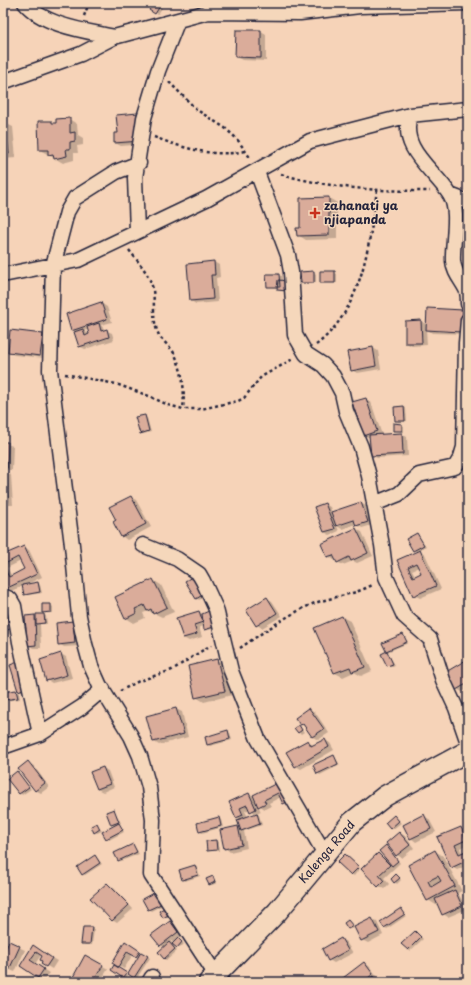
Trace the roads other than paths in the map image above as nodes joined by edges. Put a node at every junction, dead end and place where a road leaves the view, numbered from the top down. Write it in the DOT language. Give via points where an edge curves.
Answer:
graph roads {
  1 [pos="25,3"];
  2 [pos="467,3"];
  3 [pos="178,20"];
  4 [pos="114,37"];
  5 [pos="3,82"];
  6 [pos="468,109"];
  7 [pos="410,114"];
  8 [pos="139,163"];
  9 [pos="261,170"];
  10 [pos="450,195"];
  11 [pos="468,202"];
  12 [pos="137,231"];
  13 [pos="53,266"];
  14 [pos="3,275"];
  15 [pos="468,304"];
  16 [pos="468,320"];
  17 [pos="461,467"];
  18 [pos="374,504"];
  19 [pos="143,545"];
  20 [pos="3,596"];
  21 [pos="105,694"];
  22 [pos="40,734"];
  23 [pos="468,742"];
  24 [pos="3,747"];
  25 [pos="468,751"];
  26 [pos="325,854"];
  27 [pos="213,978"];
  1 -- 4 [label="street" via="33,12 48,20"];
  2 -- 3 [label="street" via="360,6 300,13 208,12"];
  3 -- 4 [label="street"];
  3 -- 8 [label="street" via="158,71 144,118"];
  4 -- 5 [label="street" via="81,54"];
  6 -- 7 [label="street"];
  7 -- 9 [label="street" via="310,141"];
  7 -- 10 [label="street" via="407,136 426,166"];
  8 -- 12 [label="street" via="135,186"];
  8 -- 13 [label="street" via="116,172 75,198 67,212"];
  9 -- 12 [label="street"];
  9 -- 18 [label="street" via="288,255 295,336 306,354 333,376 342,393 346,411 361,447"];
  10 -- 11 [label="street"];
  10 -- 15 [label="street" via="454,206 454,268 466,290"];
  12 -- 13 [label="street" via="78,260"];
  13 -- 14 [label="street"];
  13 -- 21 [label="street" via="50,370 79,616 91,666"];
  16 -- 17 [label="street" via="464,447"];
  17 -- 18 [label="street" via="419,475 399,494"];
  18 -- 23 [label="street" via="386,577 404,616 430,640"];
  19 -- 26 [label="street" via="177,559 199,574 216,609 224,634 227,656 258,739"];
  20 -- 22 [label="street" via="10,599 14,606"];
  21 -- 22 [label="street"];
  21 -- 27 [label="street" via="137,749 149,787 153,820 151,875"];
  22 -- 24 [label="street"];
  25 -- 26 [label="main road, Kalenga Road" via="385,796 352,822"];
  26 -- 27 [label="main road, Kalenga Road" via="277,912"];
}
